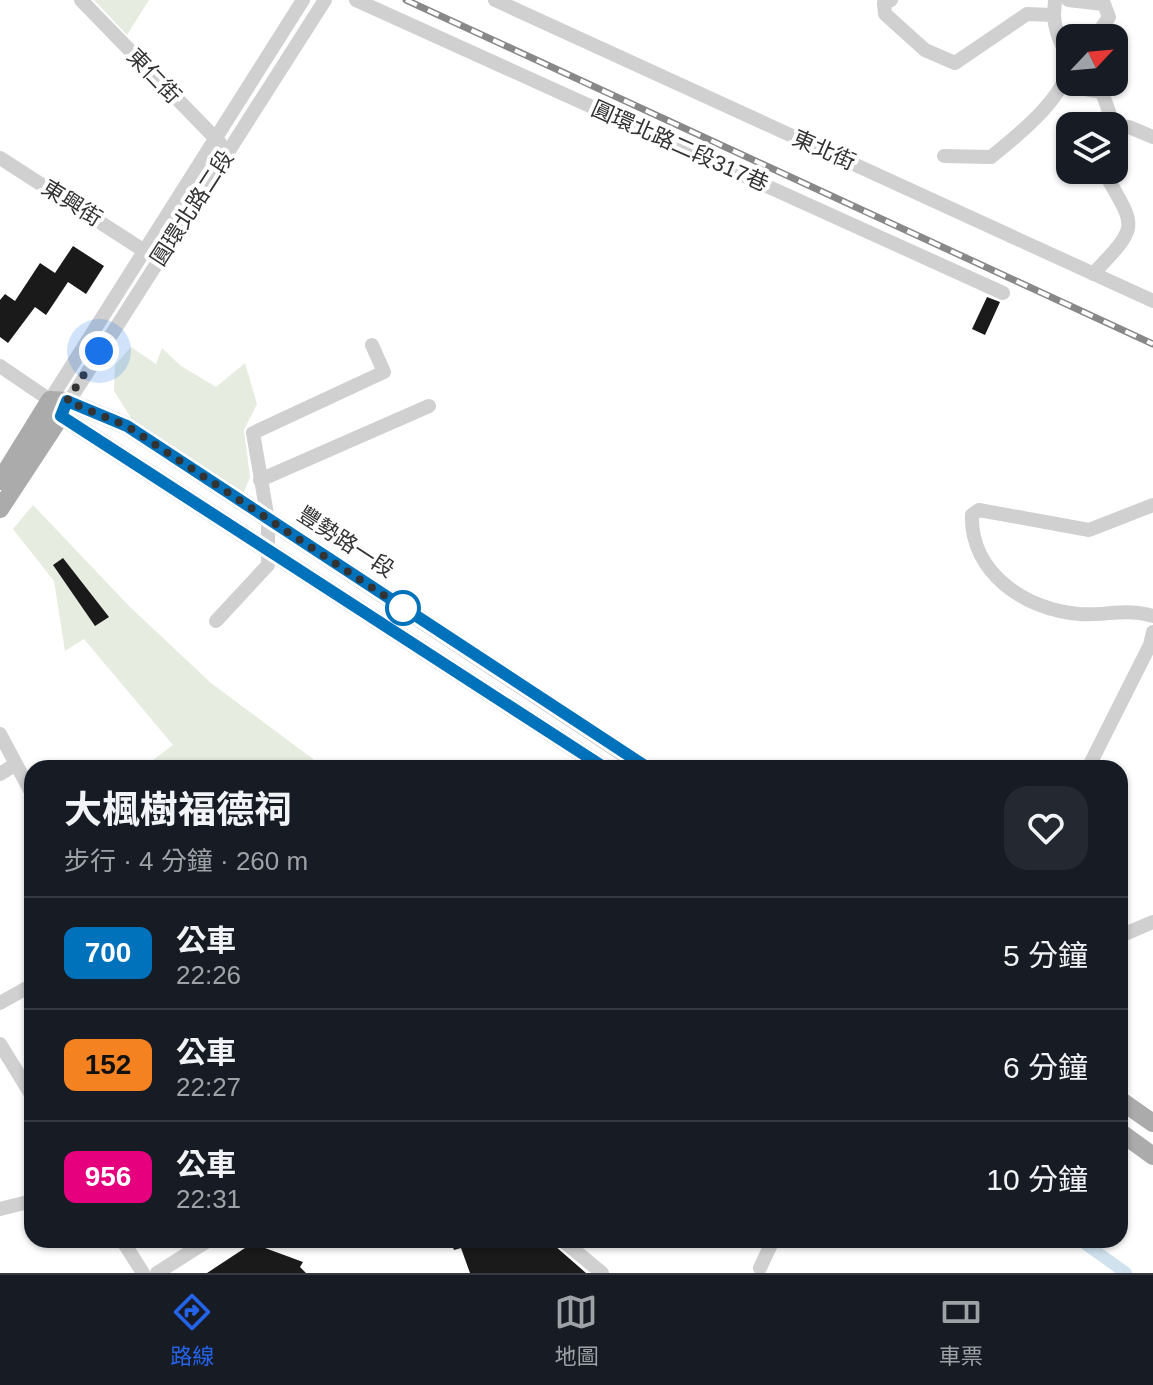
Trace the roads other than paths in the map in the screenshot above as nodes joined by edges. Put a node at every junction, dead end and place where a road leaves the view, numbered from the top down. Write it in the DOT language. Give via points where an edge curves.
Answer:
graph roads {
  1 [pos="81,0"];
  2 [pos="303,0"];
  3 [pos="325,0"];
  4 [pos="356,0"];
  5 [pos="495,0"];
  6 [pos="891,0"];
  7 [pos="1068,0"];
  8 [pos="1055,8"];
  9 [pos="1104,24"];
  10 [pos="1056,33"];
  11 [pos="1056,93"];
  12 [pos="1128,127"];
  13 [pos="1153,137"];
  14 [pos="215,138"];
  15 [pos="228,151"];
  16 [pos="944,156"];
  17 [pos="0,158"];
  18 [pos="1111,184"];
  19 [pos="143,250"];
  20 [pos="1093,274"];
  21 [pos="1003,293"];
  22 [pos="1153,301"];
  23 [pos="372,345"];
  24 [pos="0,366"];
  25 [pos="59,406"];
  26 [pos="429,406"];
  27 [pos="260,480"];
  28 [pos="0,481"];
  29 [pos="1153,505"];
  30 [pos="0,509"];
  31 [pos="268,520"];
  32 [pos="269,548"];
  33 [pos="1153,616"];
  34 [pos="216,621"];
  35 [pos="1153,632"];
  36 [pos="0,734"];
  37 [pos="593,760"];
  38 [pos="635,760"];
  39 [pos="1092,760"];
  40 [pos="16,764"];
  41 [pos="0,774"];
  42 [pos="24,779"];
  43 [pos="1153,922"];
  44 [pos="1128,933"];
  45 [pos="24,990"];
  46 [pos="0,1003"];
  47 [pos="0,1044"];
  48 [pos="24,1083"];
  49 [pos="1128,1106"];
  50 [pos="1153,1123"];
  51 [pos="1128,1138"];
  52 [pos="1153,1156"];
  53 [pos="24,1203"];
  54 [pos="0,1209"];
  55 [pos="127,1248"];
  56 [pos="196,1248"];
  57 [pos="572,1248"];
  58 [pos="769,1248"];
  59 [pos="760,1268"];
  60 [pos="143,1273"];
  61 [pos="157,1273"];
  62 [pos="602,1273"];
  1 -- 14 [label="street, 東仁街"];
  2 -- 14 [label="street, 圓環北路二段"];
  3 -- 15 [label="street, 圓環北路二段"];
  4 -- 21 [label="street, 圓環北路二段317巷"];
  5 -- 20 [label="street, 東北街"];
  6 -- 8 [label="street" via="884,3 885,14 925,50 955,63 1027,14"];
  7 -- 9 [label="street" via="1104,4 1109,17"];
  8 -- 10 [label="street"];
  11 -- 16 [label="street" via="1033,122 991,157"];
  12 -- 13 [label="street"];
  14 -- 15 [label="street, 東仁街"];
  14 -- 19 [label="street, 圓環北路二段"];
  15 -- 25 [label="street, 圓環北路二段"];
  17 -- 19 [label="street, 東興街"];
  18 -- 20 [label="street" via="1126,208 1130,229"];
  19 -- 25 [label="street, 圓環北路二段"];
  20 -- 22 [label="street, 東北街"];
  23 -- 27 [label="street" via="384,372 253,433"];
  24 -- 25 [label="street, 豐勢路一段"];
  25 -- 28 [label="main road"];
  25 -- 30 [label="main road"];
  25 -- 31 [label="main road, 豐勢路一段" via="127,426"];
  25 -- 32 [label="main road, 豐勢路一段"];
  26 -- 27 [label="street"];
  27 -- 31 [label="street"];
  29 -- 33 [label="street" via="1089,530 979,510 972,515 972,533 984,563 996,579 1036,605 1056,612"];
  31 -- 32 [label="street"];
  31 -- 38 [label="main road, 豐勢路一段"];
  32 -- 34 [label="street" via="268,565"];
  32 -- 37 [label="main road, 豐勢路一段"];
  35 -- 39 [label="street"];
  36 -- 40 [label="street"];
  40 -- 41 [label="street"];
  40 -- 42 [label="street"];
  43 -- 44 [label="street"];
  45 -- 46 [label="street"];
  47 -- 48 [label="street"];
  49 -- 50 [label="main road"];
  51 -- 52 [label="main road"];
  53 -- 54 [label="street"];
  55 -- 60 [label="street"];
  56 -- 61 [label="street"];
  57 -- 62 [label="street"];
  58 -- 59 [label="street"];
}
